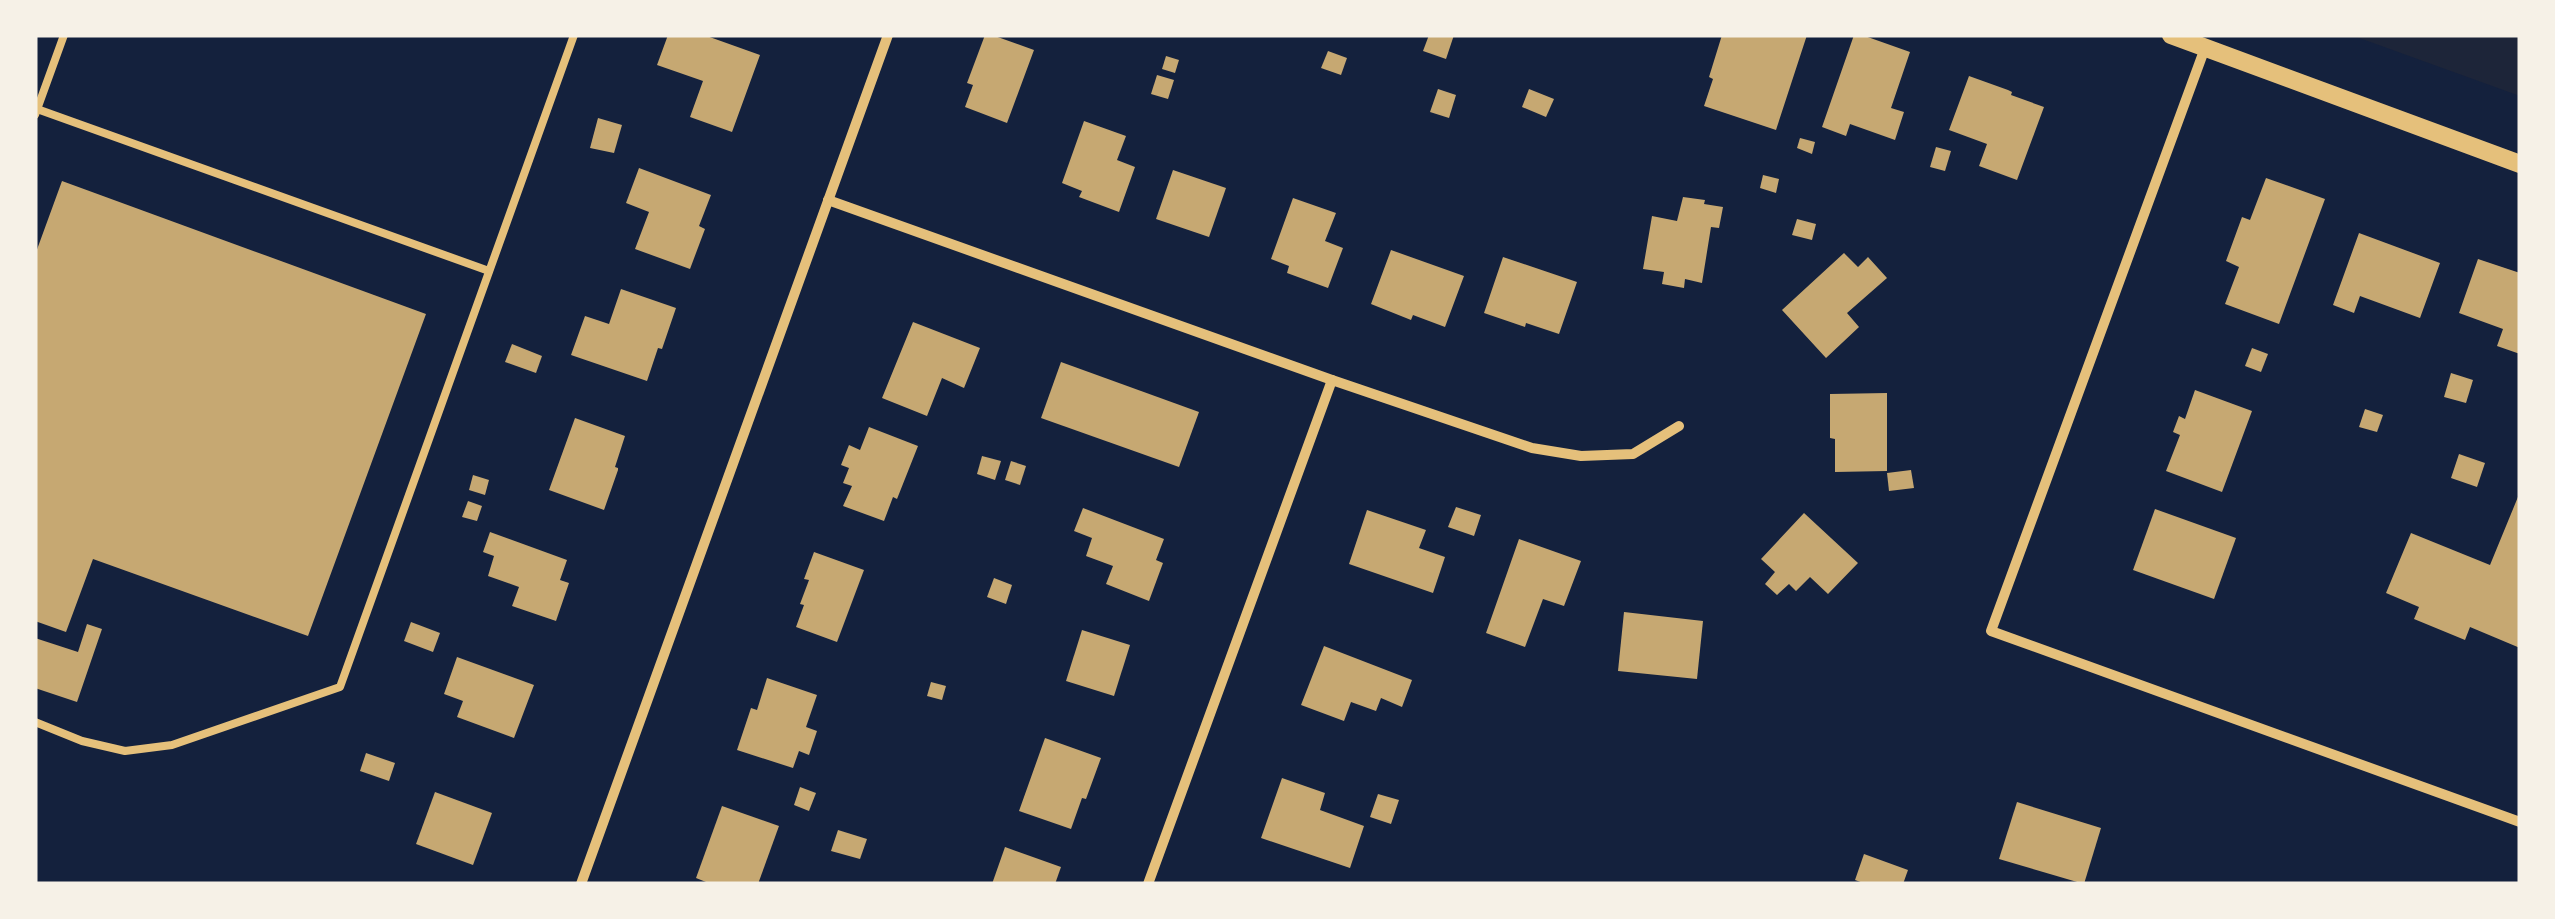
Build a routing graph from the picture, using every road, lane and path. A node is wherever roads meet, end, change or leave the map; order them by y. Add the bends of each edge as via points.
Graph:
1 (64, 35) edge
2 (574, 35) edge
3 (888, 35) edge
4 (2171, 35) edge
5 (2205, 48) junction
6 (36, 112) edge
7 (2520, 164) edge
8 (828, 200) junction
9 (489, 271) junction
10 (1332, 380) junction
11 (1680, 426) dead end
12 (35, 722) edge
13 (2520, 822) edge
14 (581, 884) edge
15 (1148, 884) edge

1 - 6 lane
2 - 9 lane
3 - 8 street
4 - 5 street
5 - 7 street
5 - 13 street via 1991,631
6 - 9 lane
8 - 10 street
8 - 14 street
9 - 12 lane via 340,687 172,746 125,751
10 - 11 street via 1532,448 1580,456 1634,454
10 - 15 street

